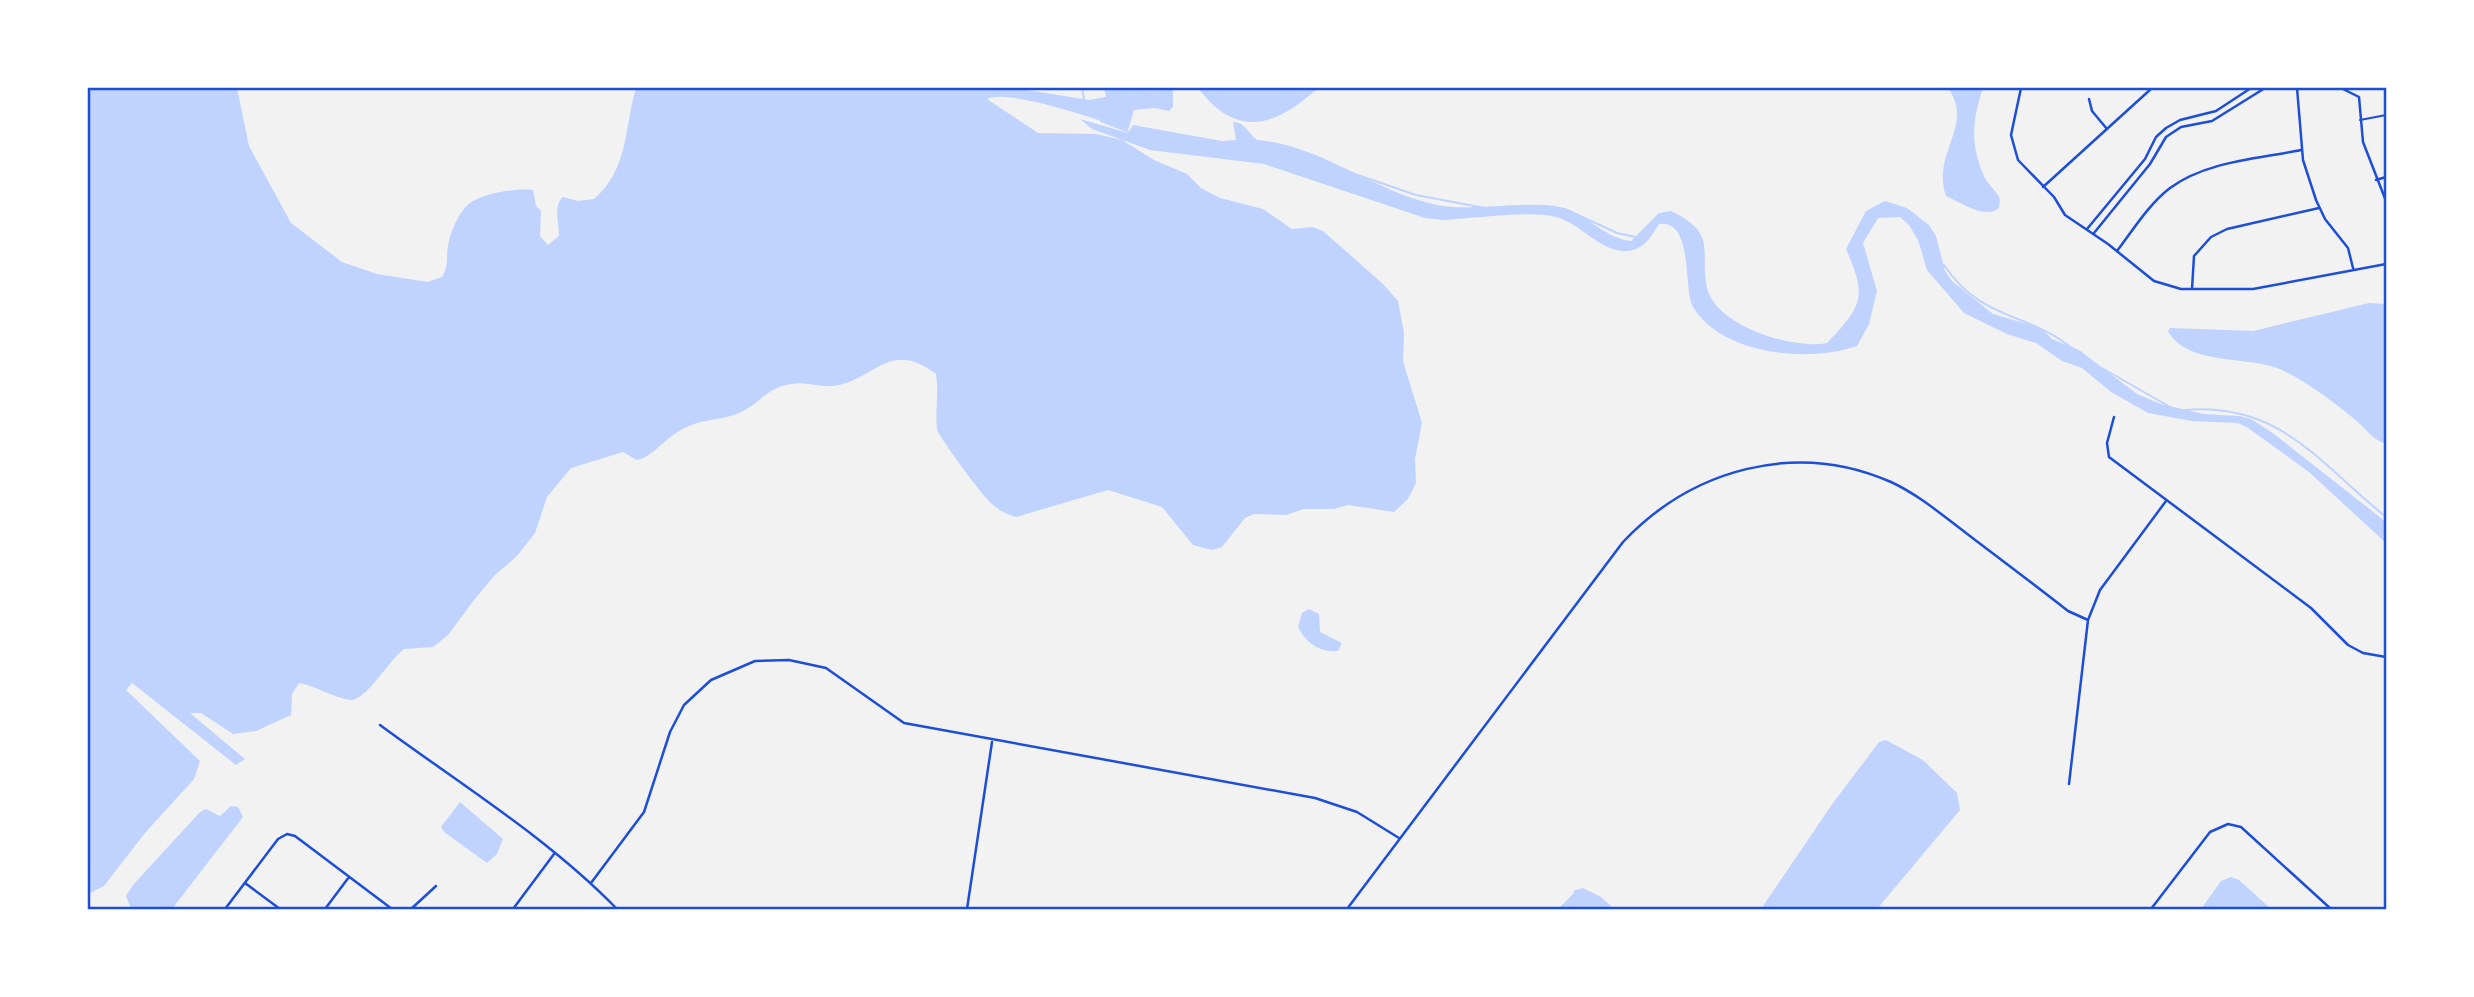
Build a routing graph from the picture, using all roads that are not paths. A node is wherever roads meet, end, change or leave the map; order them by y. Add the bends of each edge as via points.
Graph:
1 (2021, 88) edge
2 (2152, 88) edge
3 (2251, 88) edge
4 (2265, 88) edge
5 (2297, 88) edge
6 (2341, 88) edge
7 (2089, 99) dead end
8 (2386, 115) edge
9 (2360, 120) junction
10 (2108, 129) junction
11 (2301, 150) junction
12 (2386, 177) edge
13 (2375, 180) junction
14 (2043, 187) junction
15 (2386, 201) edge
16 (2320, 208) junction
17 (2087, 229) junction
18 (2094, 233) junction
19 (2117, 251) junction
20 (2386, 264) edge
21 (2353, 268) junction
22 (2192, 289) junction
23 (2114, 417) dead end
24 (2166, 501) junction
25 (2088, 620) junction
26 (2386, 657) edge
27 (380, 725) dead end
28 (992, 741) junction
29 (2069, 784) dead end
30 (1399, 838) junction
31 (554, 854) junction
32 (349, 877) junction
33 (245, 883) junction
34 (591, 883) junction
35 (436, 886) dead end
36 (225, 909) edge
37 (280, 909) edge
38 (325, 909) edge
39 (392, 909) edge
40 (411, 909) edge
41 (513, 909) edge
42 (617, 909) edge
43 (967, 909) edge
44 (1347, 909) edge
45 (2151, 909) edge
46 (2330, 909) edge

1 - 14 street via 2011,130 2012,147
2 - 10 street
3 - 17 street via 2216,111 2166,128
4 - 18 street via 2212,121 2181,127 2166,137
5 - 11 street
6 - 9 street via 2359,97
7 - 10 street via 2092,111
8 - 9 lane
9 - 13 street
10 - 14 street
11 - 16 street
11 - 19 street via 2217,166 2184,179 2157,201
12 - 13 street
13 - 15 street
14 - 17 street via 2065,215
16 - 21 street via 2348,248
16 - 22 street via 2220,231 2194,256
17 - 18 street
18 - 19 street
19 - 22 street via 2154,281
20 - 21 street
21 - 22 street via 2253,289
23 - 24 street via 2107,443 2109,457
24 - 25 street via 2100,590
24 - 26 street via 2311,608 2348,645
25 - 29 street
25 - 30 street via 2068,611 1922,500 1892,483 1858,470 1815,463 1769,464 1723,474 1659,508 1623,542
27 - 31 street
28 - 30 street via 1315,798 1357,812
28 - 34 street via 904,723 826,668 789,660 755,661 729,670 684,705 670,732 644,812
28 - 43 street
30 - 44 street
31 - 34 street
31 - 41 street
32 - 33 street via 287,834 278,839
32 - 38 street
32 - 39 street
33 - 36 street
33 - 37 street
34 - 42 street
35 - 40 street
45 - 46 street via 2210,832 2228,824 2244,830

